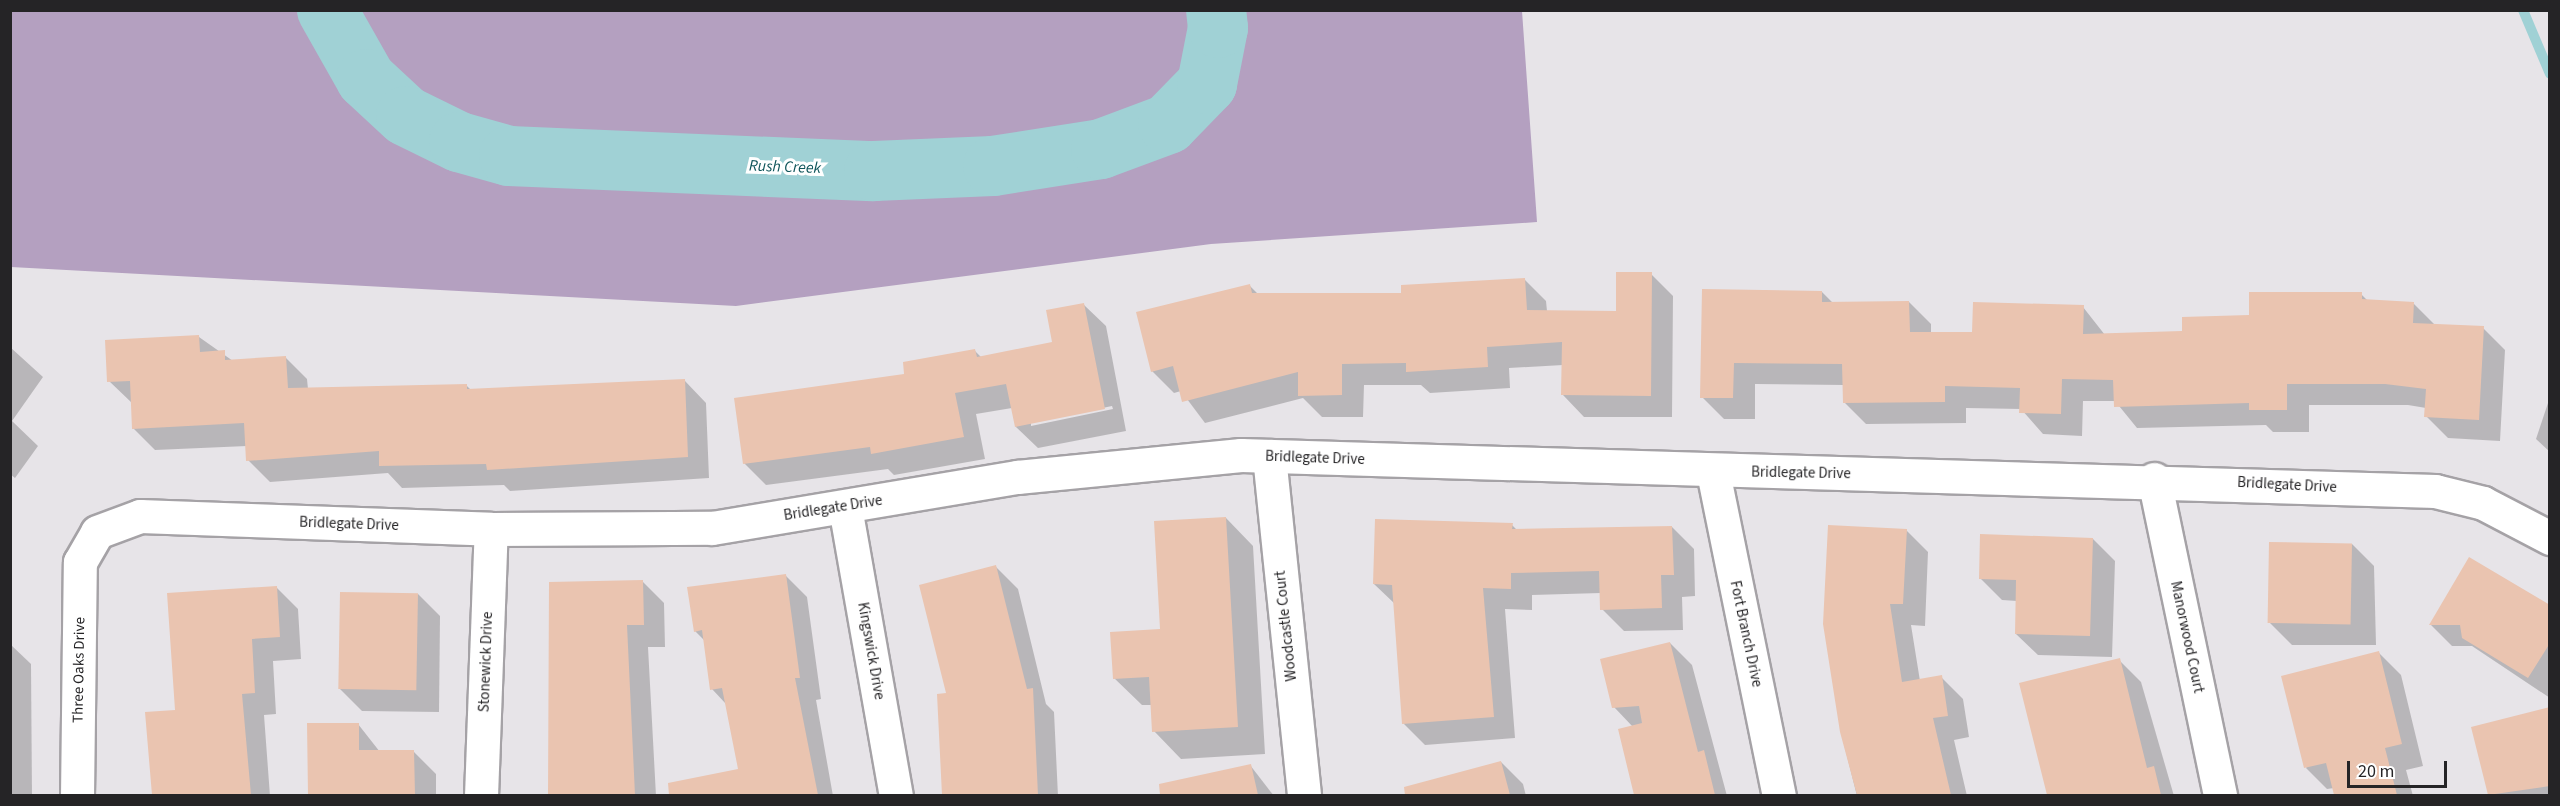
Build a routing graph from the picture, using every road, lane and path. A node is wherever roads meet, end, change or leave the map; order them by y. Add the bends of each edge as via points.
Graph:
1 (1269, 456) junction
2 (1713, 472) junction
3 (2154, 479) junction
4 (845, 507) junction
5 (491, 529) junction
6 (2550, 538) edge
7 (86, 546) joint
8 (77, 795) edge
9 (481, 795) edge
10 (896, 795) edge
11 (1304, 795) edge
12 (1779, 795) edge
13 (2220, 795) edge

1 - 2 street, Bridlegate Drive
1 - 4 street, Bridlegate Drive via 1017,477
1 - 11 street, Woodcastle Court
2 - 3 street, Bridlegate Drive
2 - 12 street, Fort Branch Drive
3 - 6 street, Bridlegate Drive via 2435,491 2483,503
3 - 13 street, Manorwood Court
4 - 5 street, Bridlegate Drive via 711,528
4 - 10 street, Kingswick Drive
5 - 7 street, Bridlegate Drive via 140,516 97,532
5 - 9 street, Stonewick Drive
7 - 8 street, Three Oaks Drive via 80,562

